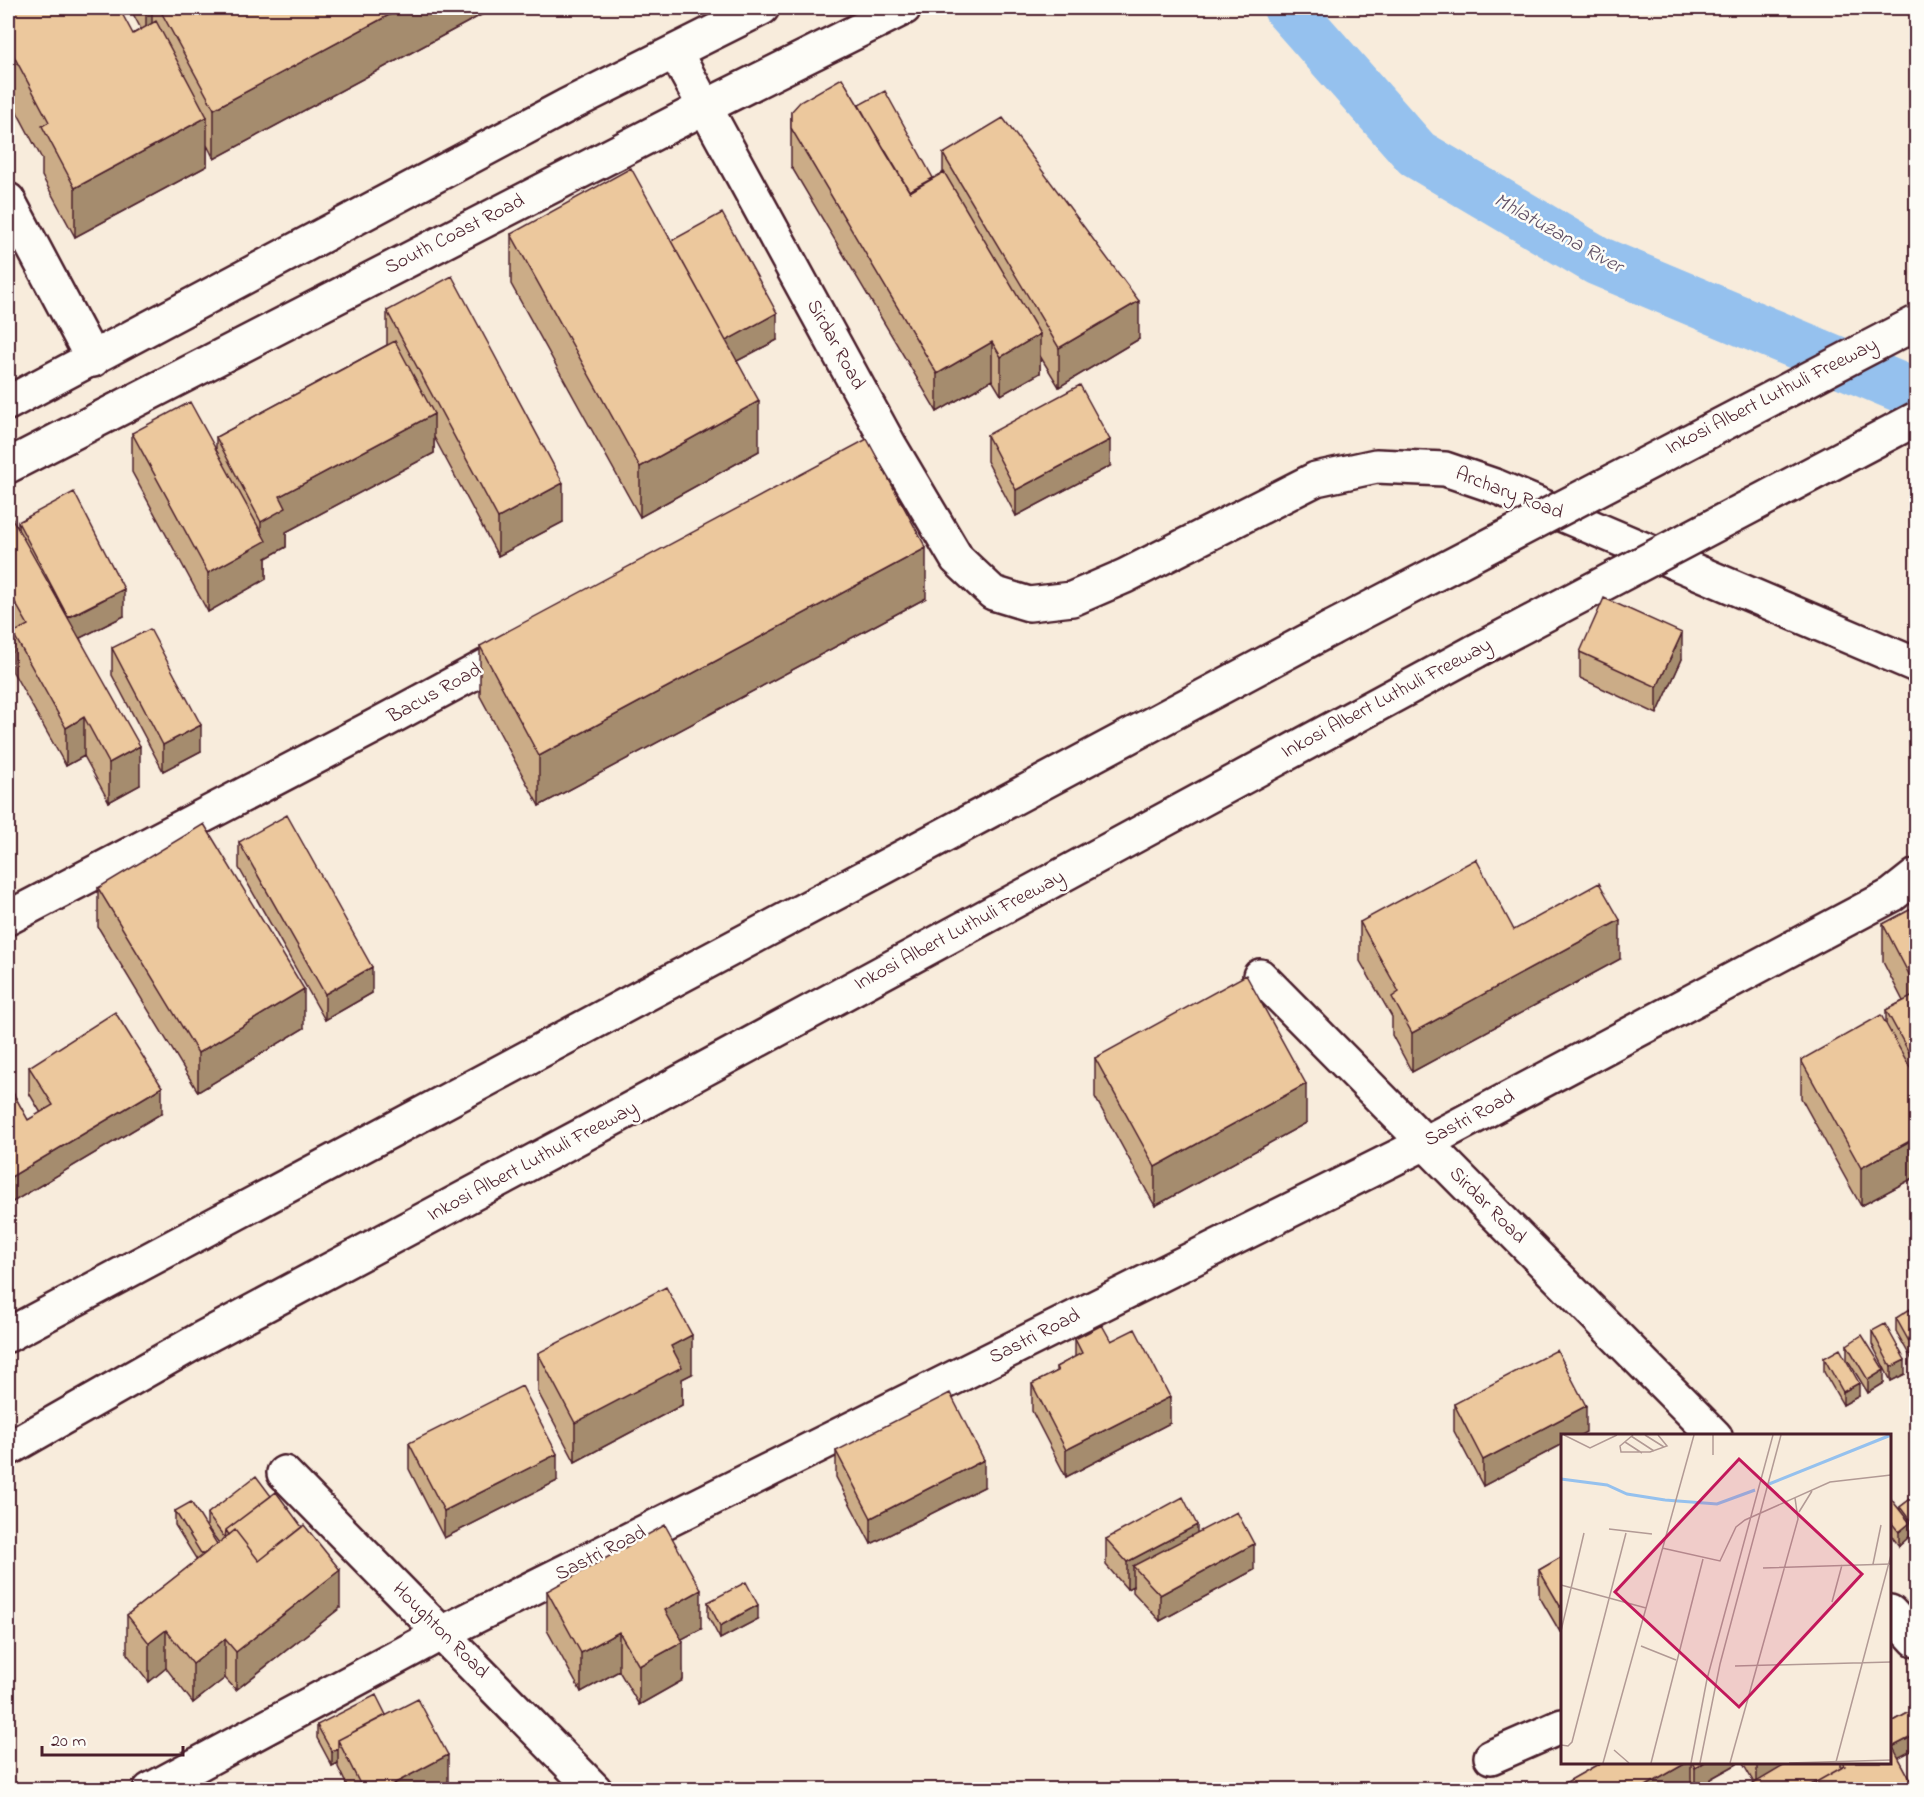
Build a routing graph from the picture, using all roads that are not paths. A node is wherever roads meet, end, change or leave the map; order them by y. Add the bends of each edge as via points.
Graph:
1 (762, 8) edge
2 (904, 8) edge
3 (675, 52) junction
4 (705, 107) junction
5 (8, 200) edge
6 (1917, 323) edge
7 (93, 360) junction
8 (8, 403) edge
9 (1917, 419) edge
10 (890, 446) junction
11 (859, 464) edge
12 (8, 466) edge
13 (1029, 604) joint
14 (544, 635) edge
15 (1917, 665) edge
16 (1917, 876) edge
17 (8, 918) edge
18 (1260, 976) dead end
19 (1425, 1143) junction
20 (8, 1335) edge
21 (1713, 1434) edge
22 (8, 1449) edge
23 (284, 1473) dead end
24 (1891, 1613) edge
25 (442, 1633) junction
26 (1917, 1640) edge
27 (1561, 1727) edge
28 (1491, 1757) dead end
29 (150, 1790) edge
30 (596, 1790) edge

1 - 3 main road
2 - 4 main road, South Coast Road
3 - 4 main road, Sirdar Road
3 - 7 main road via 566,106
4 - 10 main road, Sirdar Road
4 - 12 main road, South Coast Road
5 - 7 main road
6 - 20 main road, Inkosi Albert Luthuli Freeway, bridge via 1330,629
7 - 8 main road
9 - 22 main road, Inkosi Albert Luthuli Freeway, bridge via 1476,651 200,1340
10 - 11 main road
10 - 13 main road, Sirdar Road via 957,559 993,593
13 - 15 main road, Archary Road via 1072,599 1125,576 1316,479 1376,466 1445,470 1495,486
14 - 17 main road, Bacus Road
16 - 19 main road, Sastri Road via 1892,895
18 - 19 main road, Sirdar Road
19 - 21 main road, Sirdar Road
19 - 25 main road, Sastri Road
23 - 25 main road, Houghton Road
24 - 26 main road
25 - 29 main road, Sastri Road
25 - 30 main road, Houghton Road
27 - 28 main road

